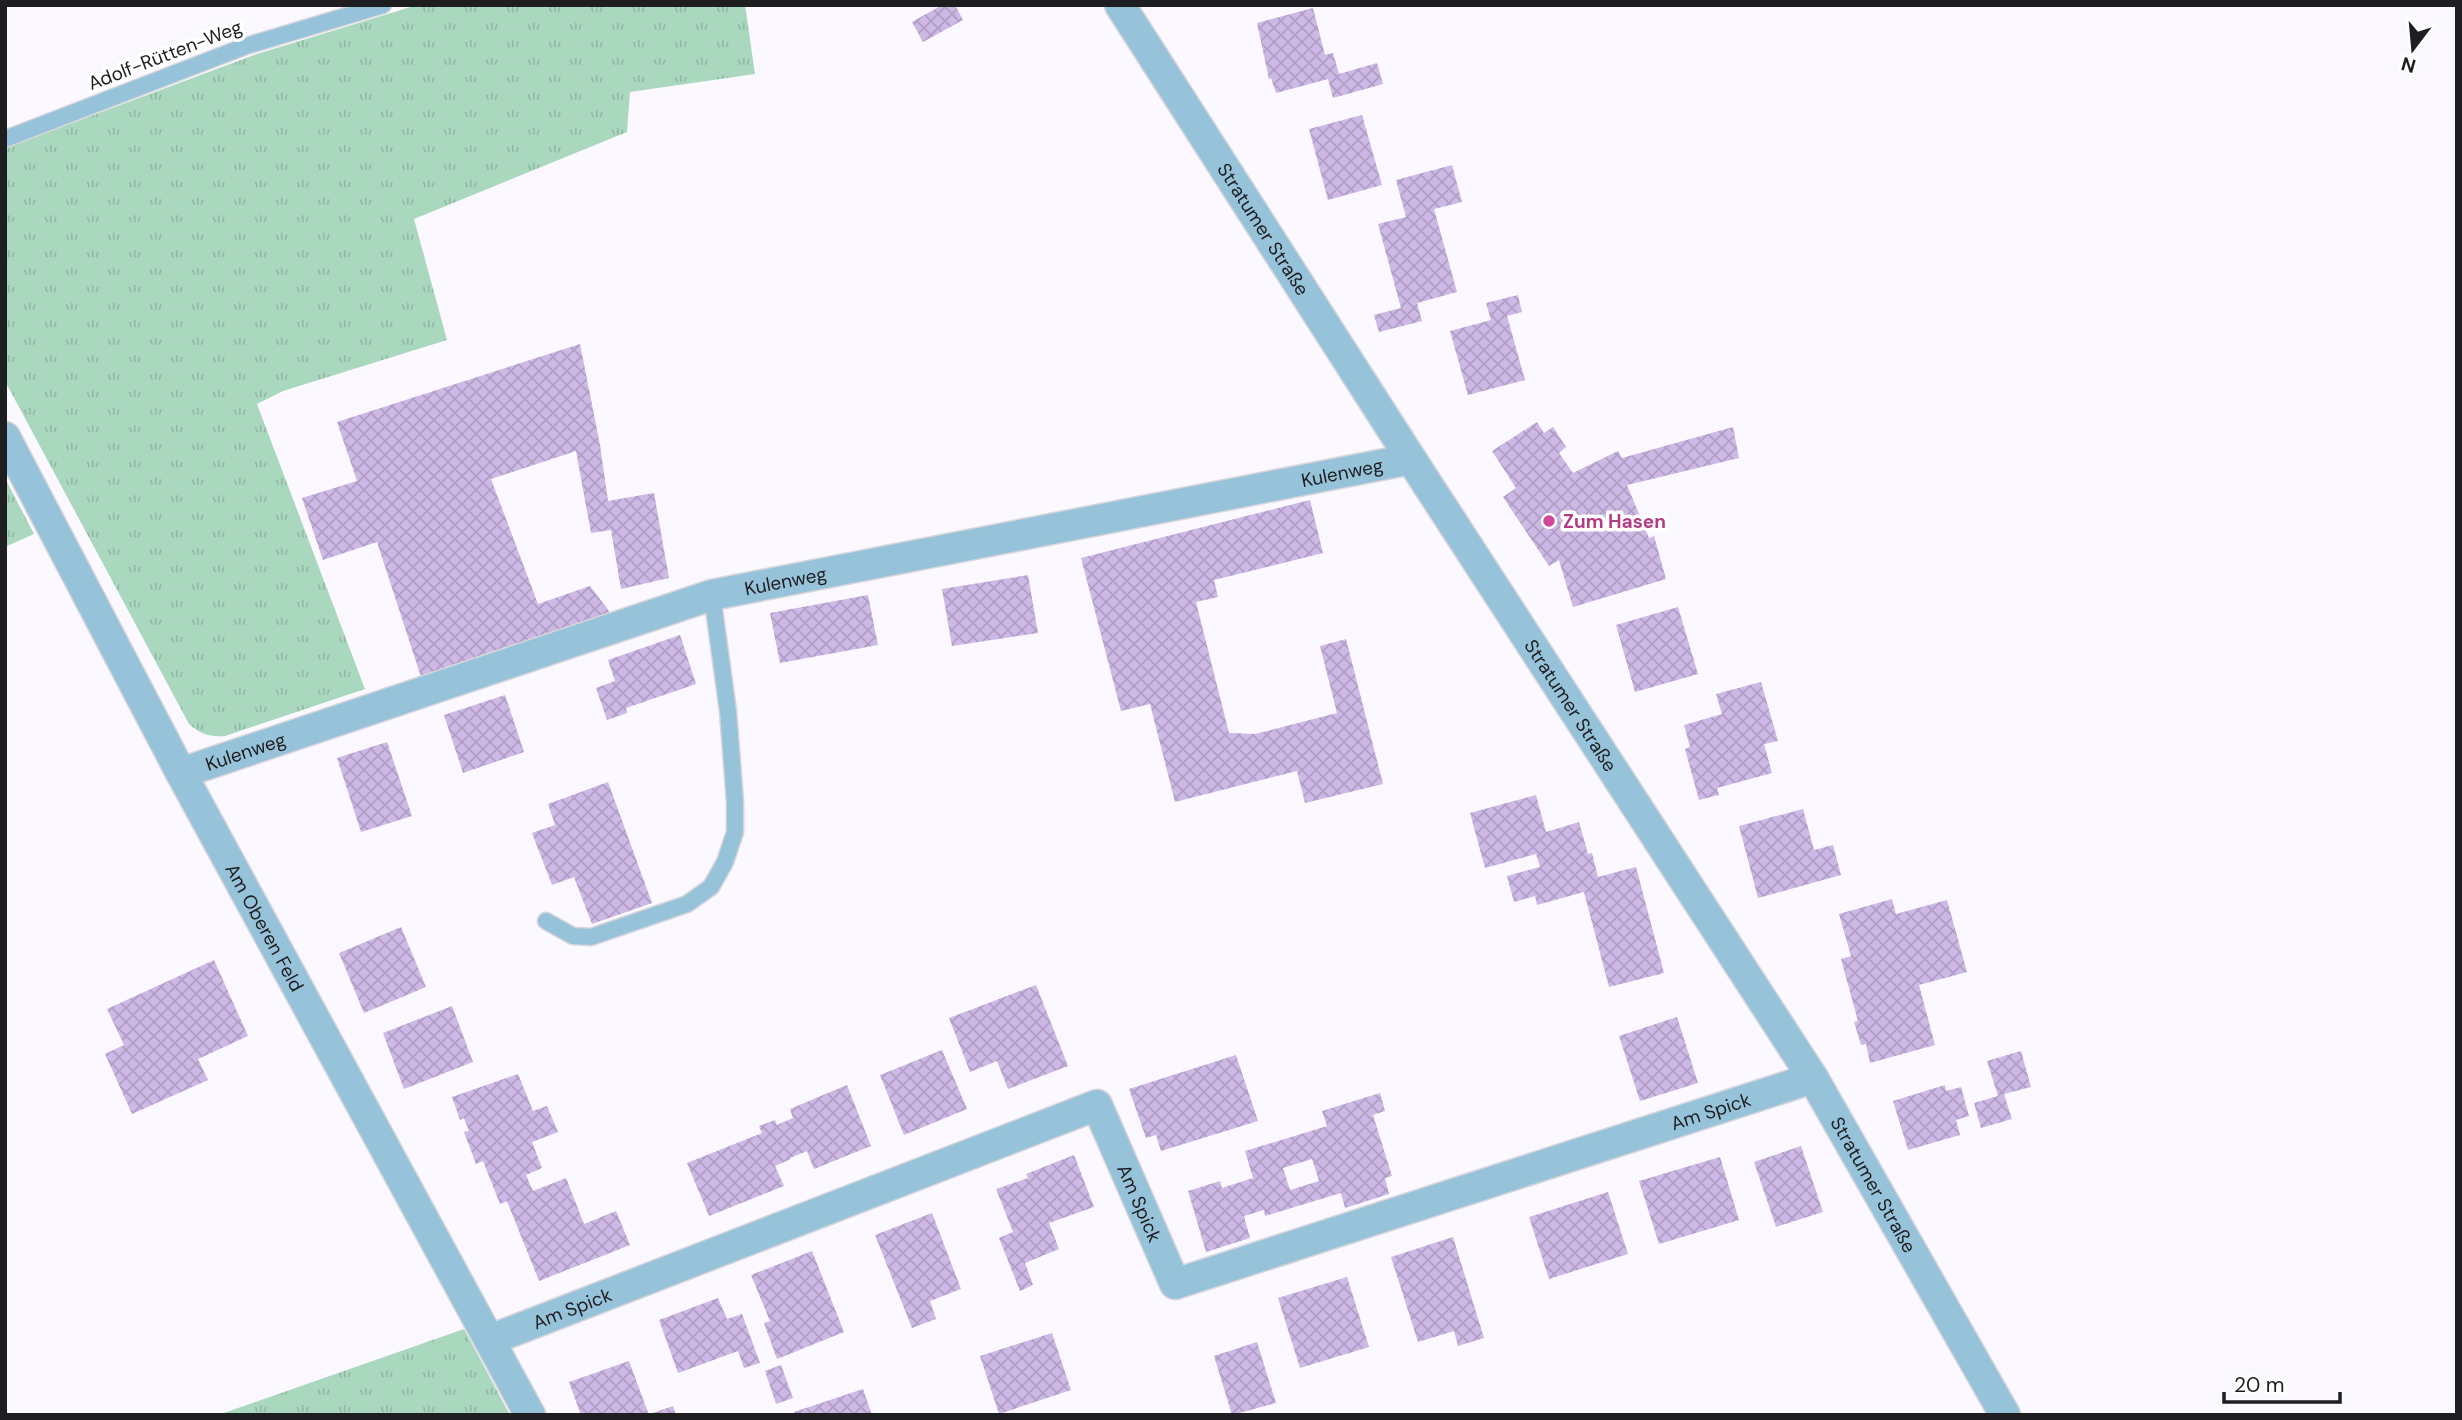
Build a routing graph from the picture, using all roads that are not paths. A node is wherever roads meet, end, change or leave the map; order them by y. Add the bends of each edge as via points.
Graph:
1 (383, 5) edge
2 (1120, 5) edge
3 (5, 139) edge
4 (5, 437) edge
5 (1411, 459) junction
6 (712, 595) junction
7 (181, 773) junction
8 (546, 920) dead end
9 (1813, 1078) junction
10 (490, 1340) junction
11 (530, 1415) edge
12 (2005, 1415) edge

1 - 3 lane, Adolf-Rütten-Weg via 246,46
2 - 5 street, Stratumer Straße
4 - 7 street, Am Oberen Feld
5 - 6 street, Kulenweg
5 - 9 street, Stratumer Straße
6 - 7 street, Kulenweg
6 - 8 lane via 735,802 734,832 725,862 711,887 687,904 591,937 573,936
7 - 10 street, Am Oberen Feld
9 - 10 street, Am Spick via 1175,1284 1097,1105
9 - 12 street, Stratumer Straße
10 - 11 street, Am Oberen Feld

